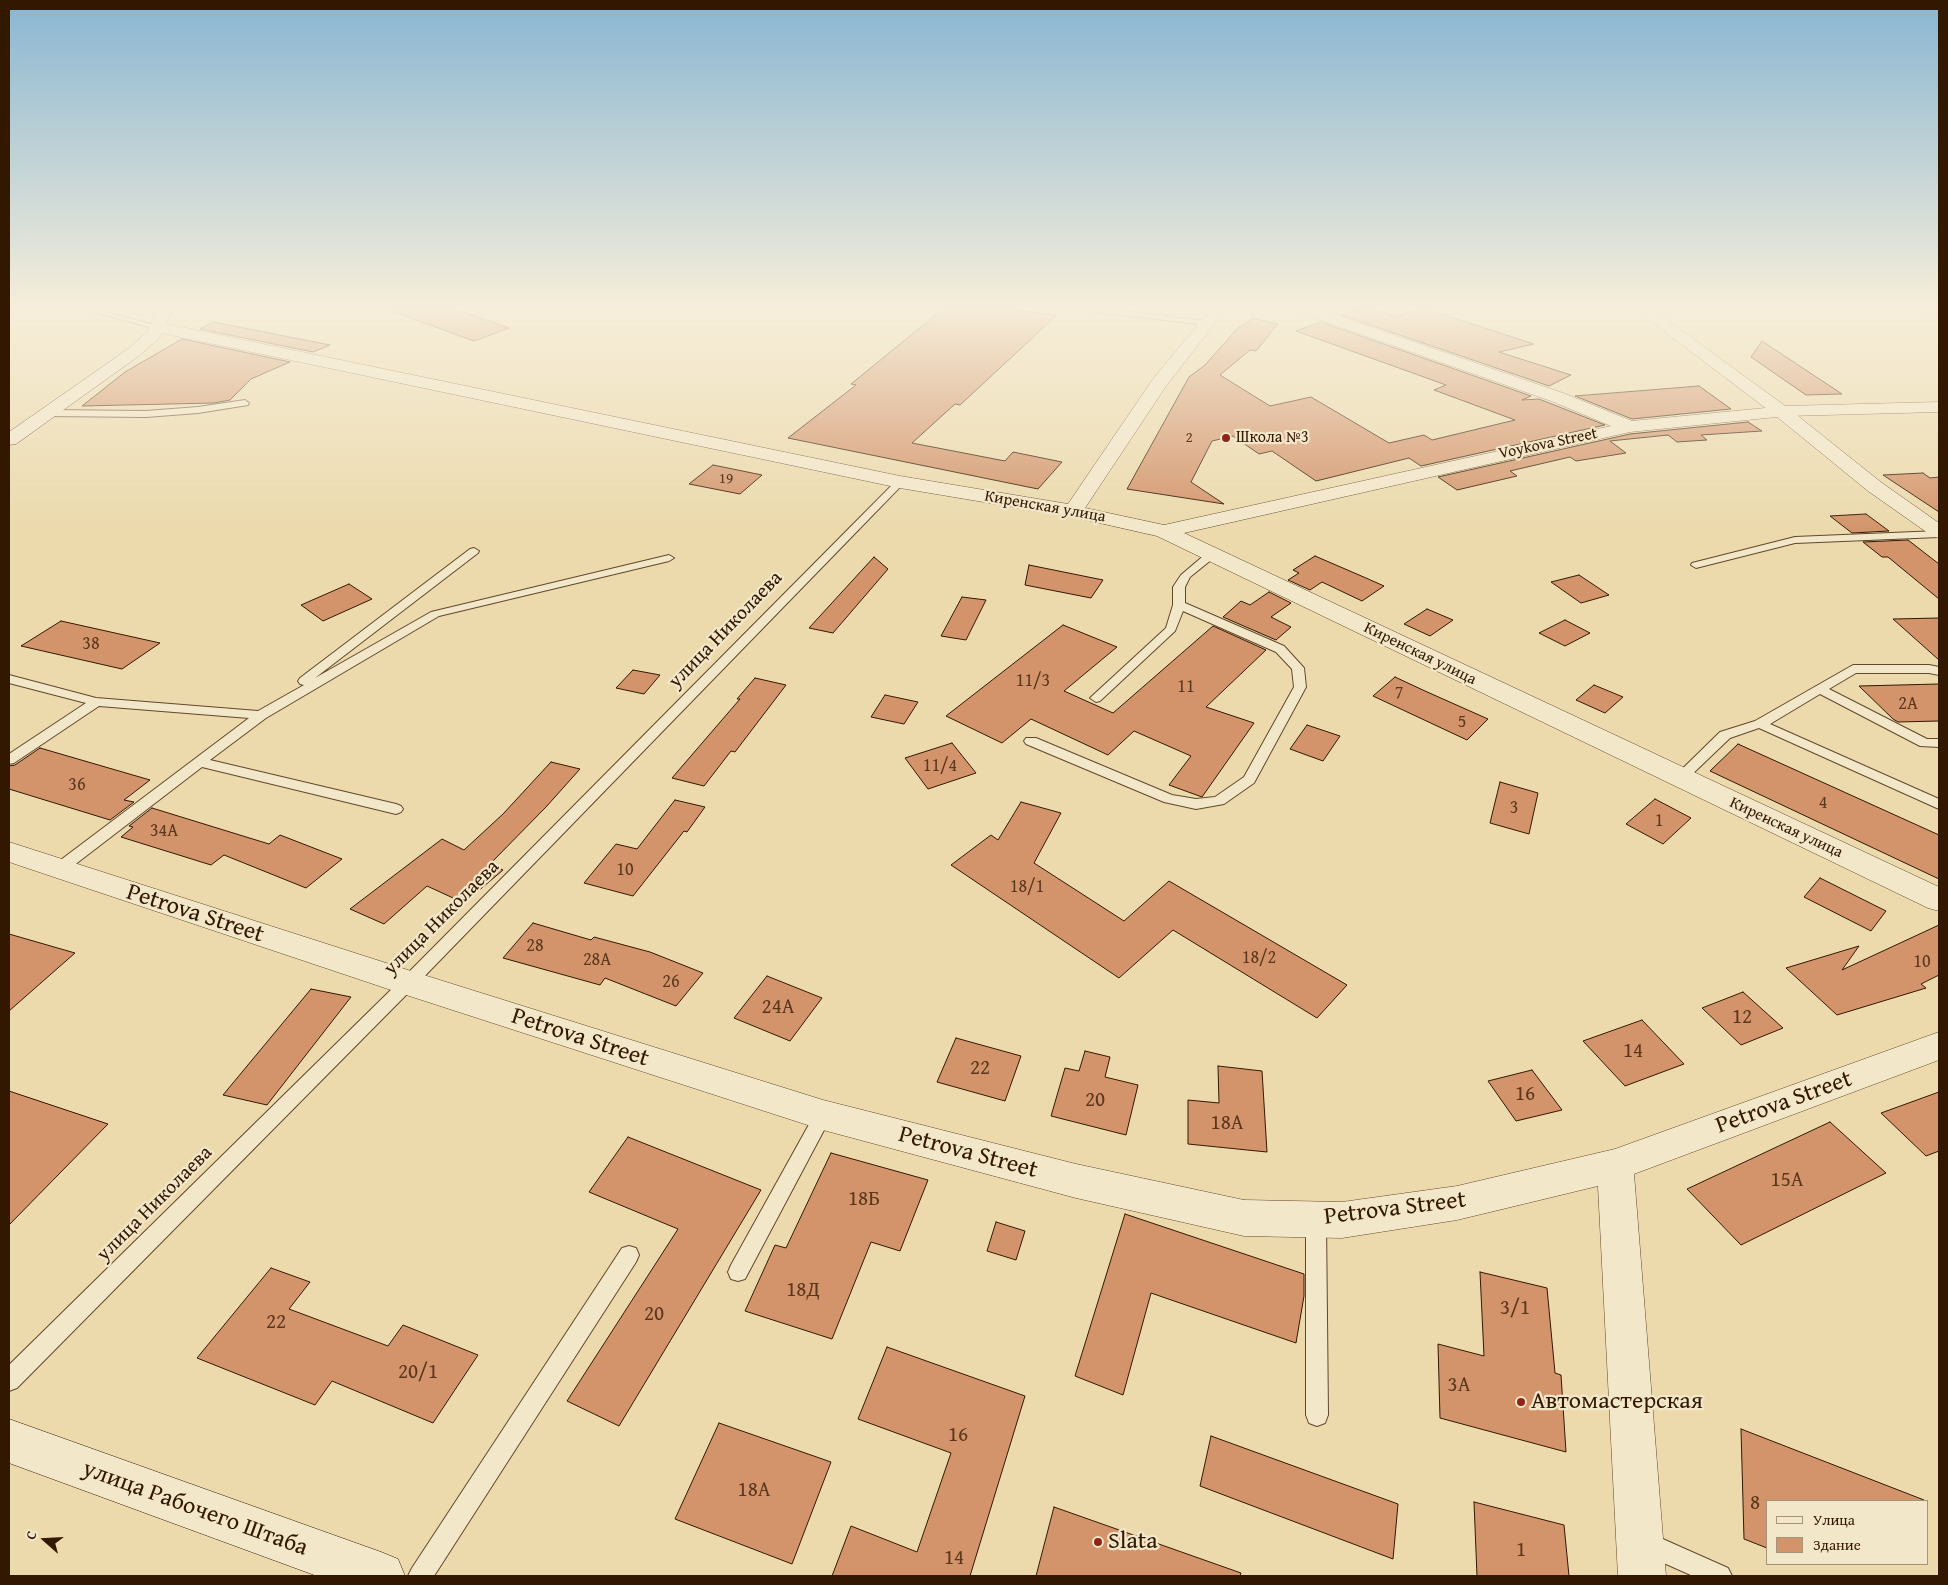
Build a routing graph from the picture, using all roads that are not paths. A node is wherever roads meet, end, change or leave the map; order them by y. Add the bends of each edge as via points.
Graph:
1 (89, 383) edge
2 (454, 383) edge
3 (1159, 383) edge
4 (1516, 383) edge
5 (1743, 383) edge
6 (245, 403) dead end
7 (1939, 407) edge
8 (1782, 412) junction
9 (46, 413) junction
10 (1630, 427) junction
11 (9, 440) edge
12 (900, 482) junction
13 (1073, 511) junction
14 (1164, 531) junction
15 (1939, 533) edge
16 (474, 551) dead end
17 (1212, 554) junction
18 (669, 558) dead end
19 (1696, 565) dead end
20 (1179, 606) junction
21 (1939, 671) edge
22 (9, 679) edge
23 (1820, 689) junction
24 (1096, 698) dead end
25 (96, 702) junction
26 (260, 715) junction
27 (1760, 724) junction
28 (1031, 741) dead end
29 (1939, 743) edge
30 (9, 760) edge
31 (199, 762) junction
32 (1680, 778) junction
33 (1939, 804) edge
34 (396, 809) dead end
35 (9, 852) edge
36 (59, 869) junction
37 (1939, 900) edge
38 (408, 983) junction
39 (1939, 1046) edge
40 (823, 1115) junction
41 (1615, 1166) junction
42 (1316, 1220) junction
43 (629, 1255) dead end
44 (738, 1272) dead end
45 (9, 1380) edge
46 (1318, 1415) dead end
47 (9, 1441) edge
48 (1641, 1559) edge
49 (330, 1568) edge
50 (381, 1576) edge
51 (420, 1576) edge
52 (1720, 1576) edge

1 - 9 street
2 - 12 street, Киренская улица
3 - 13 street
4 - 10 street
5 - 8 street
6 - 9 lane via 146,414
7 - 8 street, Voykova Street
8 - 10 street, Voykova Street
8 - 15 street via 1875,487
9 - 11 street
10 - 14 street, Voykova Street
12 - 13 street, Киренская улица
12 - 38 lane, улица Николаева
13 - 14 street, Киренская улица
14 - 17 street, Киренская улица
15 - 19 lane via 1795,540
16 - 26 lane
17 - 20 lane via 1186,575 1179,586
17 - 32 street, Киренская улица
18 - 26 lane via 436,614
20 - 24 lane via 1171,629
20 - 28 lane via 1280,649 1298,668 1300,687 1249,780 1220,801 1196,804 1170,799
21 - 23 lane via 1929,668 1853,669
22 - 25 lane
23 - 27 lane
23 - 29 lane via 1924,743
25 - 26 lane
25 - 30 lane
26 - 31 lane
27 - 32 lane via 1725,736
27 - 33 lane
31 - 34 lane
31 - 36 lane
32 - 37 street, Киренская улица
35 - 36 street, Petrova Street
36 - 38 street, Petrova Street
38 - 40 street, Petrova Street
38 - 45 lane, улица Николаева
39 - 41 street, Petrova Street
40 - 42 street, Petrova Street via 1076,1182 1244,1218
40 - 44 lane
41 - 42 street, Petrova Street via 1457,1203 1342,1220
41 - 48 street
42 - 46 lane
43 - 51 lane
47 - 49 street, улица Рабочего Штаба
48 - 52 lane
49 - 50 street, улица Рабочего Штаба

